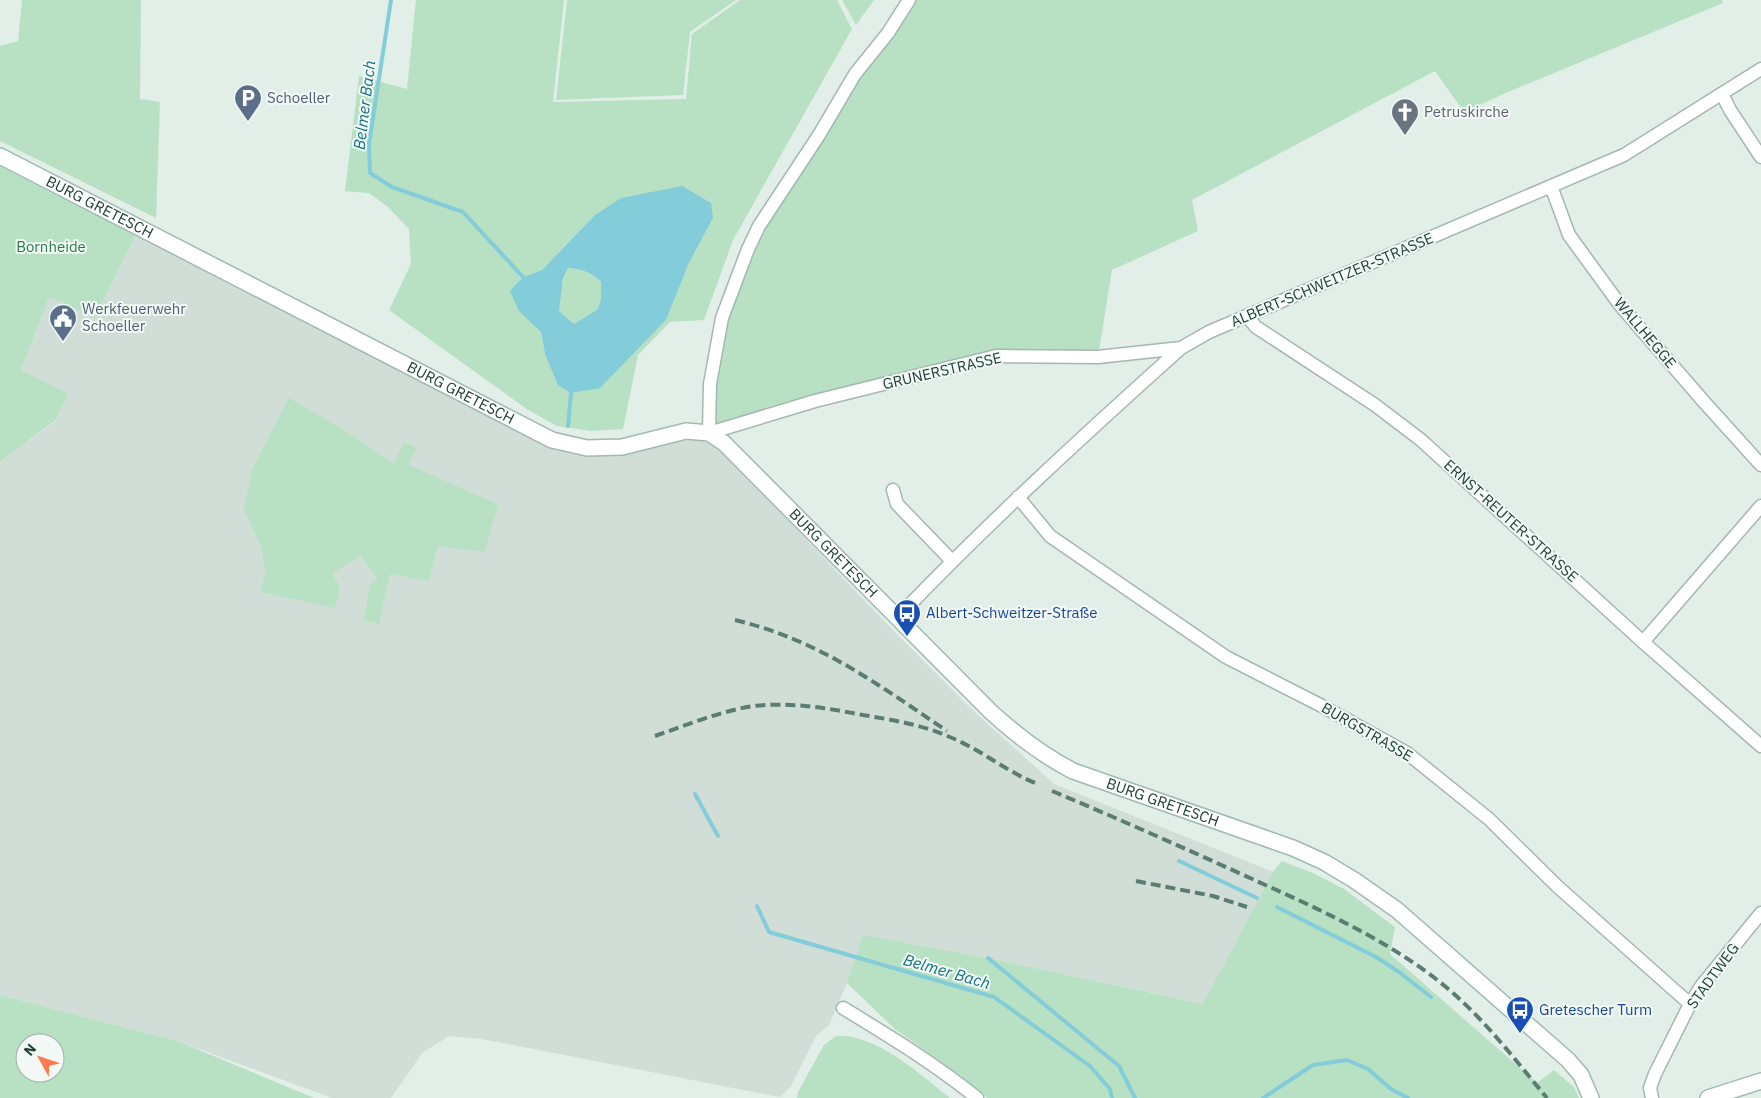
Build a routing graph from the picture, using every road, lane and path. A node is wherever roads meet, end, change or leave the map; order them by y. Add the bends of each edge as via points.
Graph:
1 (909, 0) edge
2 (1761, 69) edge
3 (1722, 94) junction
4 (0, 156) edge
5 (1761, 157) edge
6 (1551, 186) junction
7 (1247, 316) junction
8 (1181, 348) junction
9 (708, 434) junction
10 (1761, 465) edge
11 (893, 490) dead end
12 (1018, 497) junction
13 (1761, 506) edge
14 (952, 561) junction
15 (897, 618) junction
16 (1643, 642) junction
17 (1761, 746) edge
18 (1761, 913) edge
19 (1690, 1004) junction
20 (843, 1008) dead end
21 (1761, 1081) edge
22 (977, 1098) edge
23 (1591, 1098) edge
24 (1652, 1098) edge
25 (1708, 1098) edge

1 - 9 street via 856,74 759,226 722,318 710,384
2 - 3 street, ALBERT-SCHWEITZER-STRASSE
3 - 5 street
3 - 6 street, ALBERT-SCHWEITZER-STRASSE via 1624,155
4 - 9 street, BURG GRETESCH via 552,440 587,448 622,447 686,431
6 - 7 street, ALBERT-SCHWEITZER-STRASSE
6 - 10 street, WALLHEGGE via 1569,235 1620,305
7 - 8 street, ALBERT-SCHWEITZER-STRASSE
7 - 16 street, ERNST-REUTER-STRASSE via 1256,327 1375,404 1421,440
8 - 9 street, GRUNERSTRASSE via 1098,357 996,356 815,401
8 - 12 street, ALBERT-SCHWEITZER-STRASSE
9 - 15 street, BURG GRETESCH via 724,443
11 - 14 street via 897,504
12 - 14 street, ALBERT-SCHWEITZER-STRASSE
12 - 19 street, BURGSTRASSE via 1050,536 1226,657 1407,753 1489,819 1558,887
13 - 16 street
14 - 15 street, ALBERT-SCHWEITZER-STRASSE
15 - 23 street, BURG GRETESCH via 1015,734 1058,763 1293,848 1354,880 1397,910 1568,1060 1581,1075
16 - 17 street, ERNST-REUTER-STRASSE
18 - 19 street, STADTWEG via 1702,984
19 - 24 street, STADTWEG via 1655,1074 1650,1088
20 - 22 street via 950,1076
21 - 25 street

